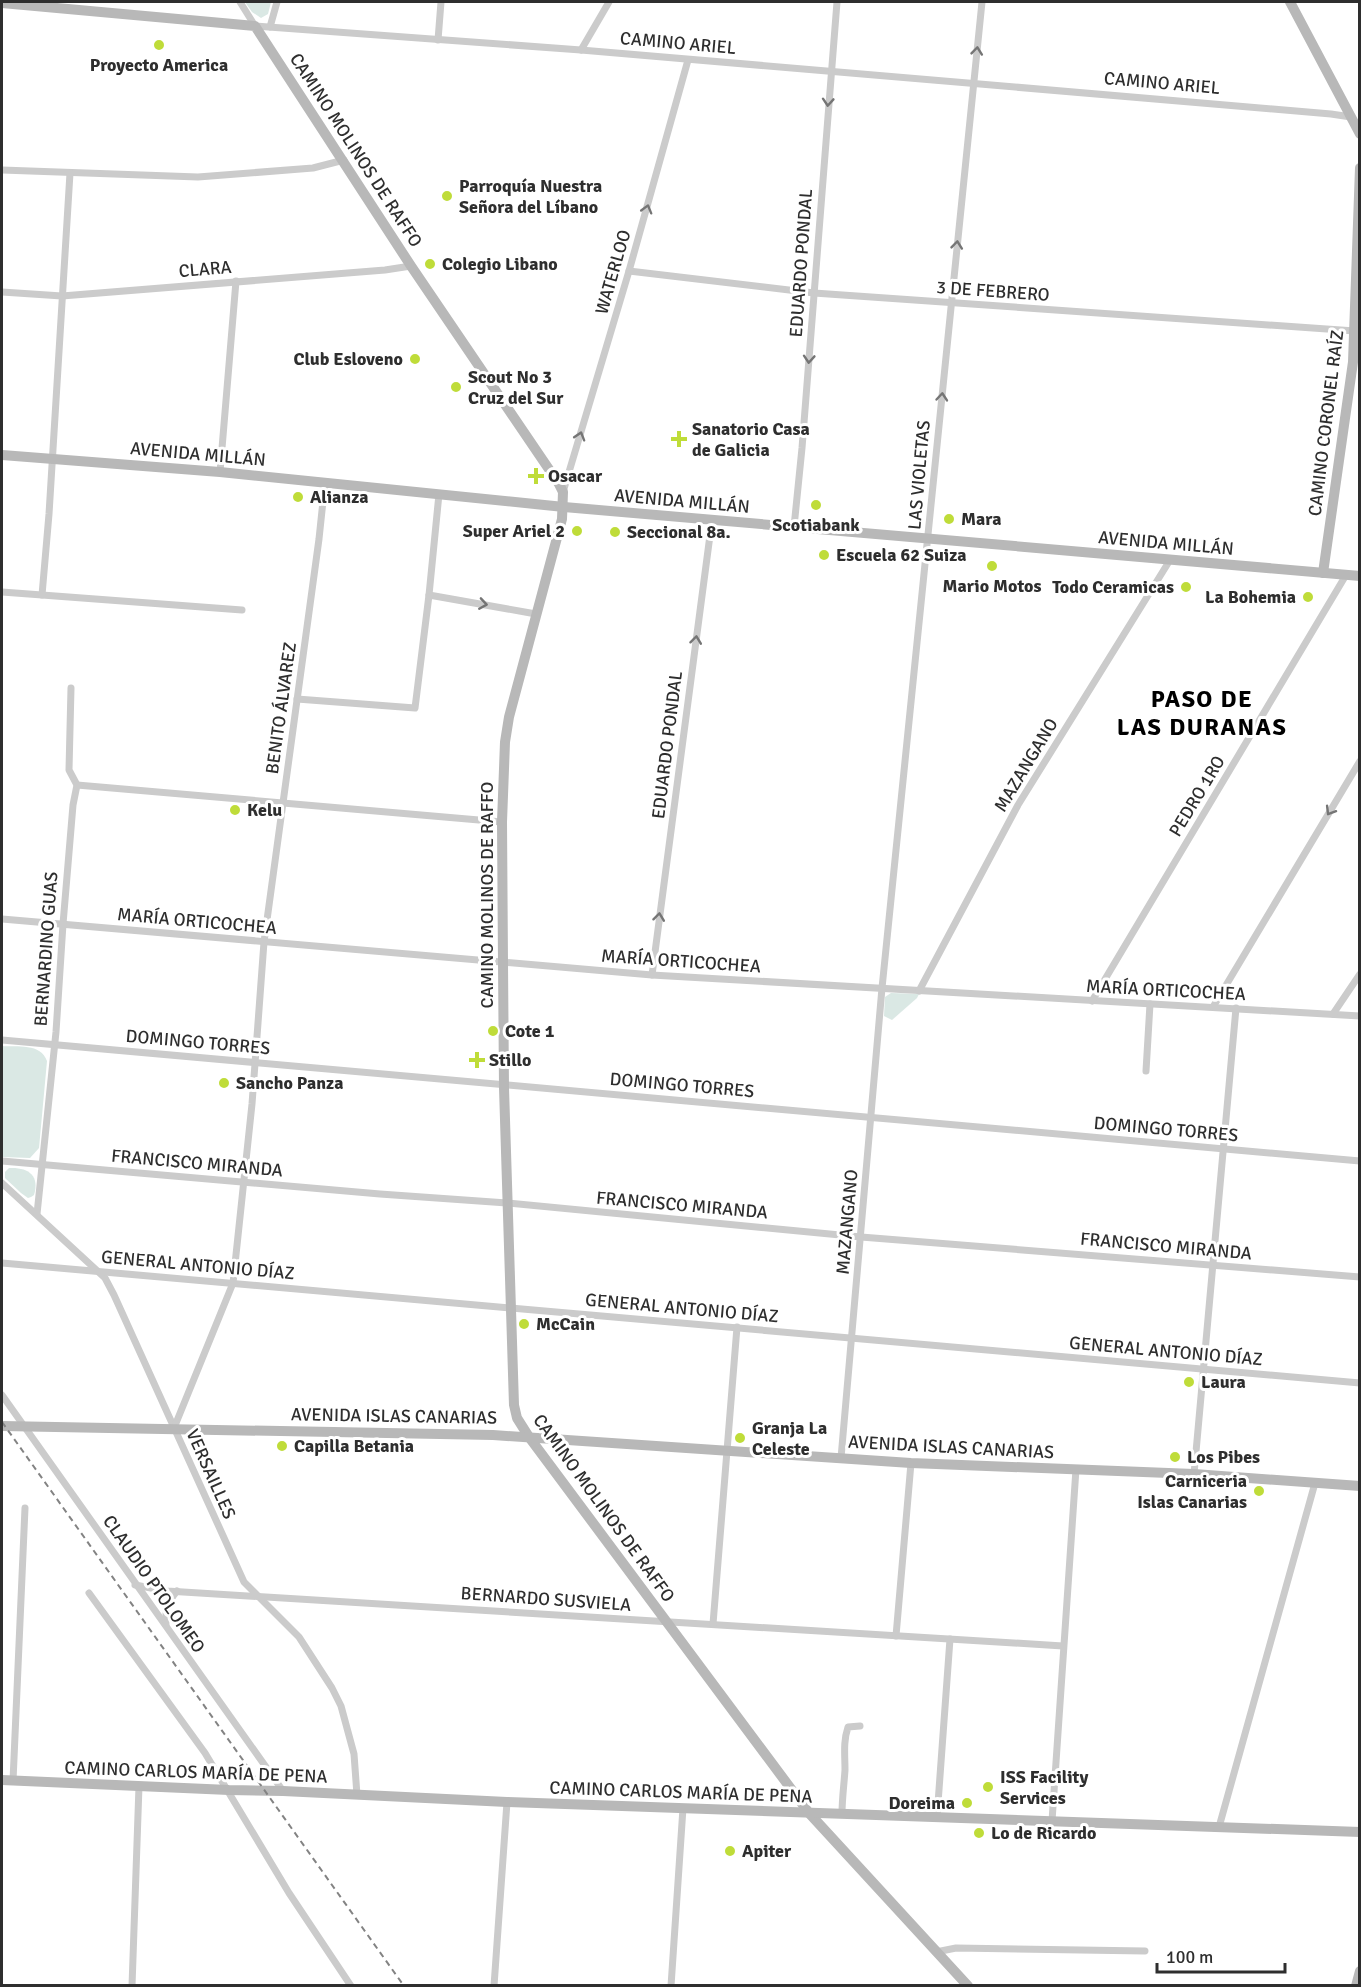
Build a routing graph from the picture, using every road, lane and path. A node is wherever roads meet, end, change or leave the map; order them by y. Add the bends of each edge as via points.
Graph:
1 (240, 2) edge
2 (277, 2) edge
3 (441, 2) edge
4 (609, 2) edge
5 (837, 2) edge
6 (982, 2) edge
7 (1290, 2) edge
8 (2, 3) edge
9 (255, 26) junction
10 (270, 27) junction
11 (438, 40) junction
12 (581, 50) junction
13 (688, 60) junction
14 (831, 72) junction
15 (973, 83) junction
16 (1351, 117) junction
17 (1359, 134) edge
18 (344, 160) junction
19 (1359, 168) edge
20 (2, 170) edge
21 (70, 173) junction
22 (411, 266) junction
23 (629, 271) junction
24 (236, 281) junction
25 (2, 292) edge
26 (814, 293) junction
27 (62, 296) junction
28 (951, 303) junction
29 (1355, 332) junction
30 (2, 455) edge
31 (51, 459) junction
32 (220, 472) junction
33 (325, 482) junction
34 (563, 492) junction
35 (439, 494) junction
36 (564, 507) junction
37 (711, 520) junction
38 (794, 527) junction
39 (928, 539) junction
40 (1170, 560) junction
41 (1323, 573) junction
42 (1346, 575) junction
43 (1359, 576) edge
44 (2, 592) edge
45 (42, 595) junction
46 (429, 596) junction
47 (242, 610) dead end
48 (536, 614) junction
49 (70, 688) dead end
50 (297, 699) junction
51 (1359, 761) edge
52 (76, 785) junction
53 (284, 803) junction
54 (502, 822) junction
55 (2, 919) edge
56 (63, 924) junction
57 (264, 942) junction
58 (503, 963) junction
59 (1359, 974) edge
60 (652, 975) junction
61 (882, 988) junction
62 (919, 991) junction
63 (1092, 1001) junction
64 (1150, 1004) junction
65 (1213, 1007) junction
66 (1236, 1008) junction
67 (1333, 1014) junction
68 (1359, 1016) edge
69 (2, 1040) edge
70 (54, 1044) junction
71 (255, 1062) junction
72 (1146, 1071) dead end
73 (504, 1084) junction
74 (871, 1117) junction
75 (1224, 1150) junction
76 (2, 1161) edge
77 (1359, 1161) edge
78 (42, 1165) junction
79 (2, 1183) edge
80 (243, 1183) junction
81 (507, 1203) junction
82 (37, 1214) junction
83 (861, 1237) junction
84 (2, 1263) edge
85 (1213, 1265) junction
86 (97, 1271) junction
87 (1359, 1277) edge
88 (233, 1283) junction
89 (510, 1308) junction
90 (737, 1327) junction
91 (852, 1339) junction
92 (1203, 1370) junction
93 (1359, 1383) edge
94 (2, 1395) edge
95 (2, 1426) edge
96 (24, 1426) junction
97 (174, 1428) junction
98 (530, 1437) junction
99 (727, 1450) junction
100 (841, 1458) junction
101 (911, 1463) junction
102 (1076, 1469) junction
103 (1194, 1474) junction
104 (1315, 1483) junction
105 (1359, 1486) edge
106 (25, 1508) dead end
107 (135, 1585) junction
108 (177, 1591) junction
109 (89, 1593) dead end
110 (258, 1596) junction
111 (666, 1622) junction
112 (713, 1624) junction
113 (166, 1627) junction
114 (896, 1636) junction
115 (950, 1639) junction
116 (1063, 1646) junction
117 (860, 1726) dead end
118 (2, 1780) edge
119 (13, 1781) junction
120 (139, 1786) junction
121 (229, 1790) junction
122 (283, 1791) junction
123 (357, 1795) junction
124 (507, 1802) junction
125 (683, 1808) junction
126 (809, 1813) junction
127 (842, 1814) junction
128 (937, 1817) junction
129 (1052, 1821) junction
130 (1219, 1827) junction
131 (1359, 1832) edge
132 (1145, 1951) dead end
133 (936, 1952) junction
134 (1359, 1972) edge
135 (132, 1986) edge
136 (351, 1986) edge
137 (494, 1986) edge
138 (671, 1986) edge
139 (968, 1986) edge
140 (1356, 1986) edge

1 - 9 street, CAMINO MOLINOS DE RAFFO
2 - 10 street
3 - 11 street
4 - 12 street
5 - 14 street, EDUARDO PONDAL
15 -> 6 street, LAS VIOLETAS
7 - 16 street
8 - 9 street, CAMINO ARIEL
9 - 10 street, CAMINO ARIEL
9 - 18 street, CAMINO MOLINOS DE RAFFO
10 - 11 street, CAMINO ARIEL
11 - 12 street, CAMINO ARIEL
12 - 13 street, CAMINO ARIEL
13 - 14 street, CAMINO ARIEL
23 -> 13 street, WATERLOO
14 - 15 street, CAMINO ARIEL
14 -> 26 street, EDUARDO PONDAL
15 - 16 street, CAMINO ARIEL
28 -> 15 street, LAS VIOLETAS
16 - 17 street
18 - 21 street via 305,169 198,177
18 - 22 street, CAMINO MOLINOS DE RAFFO
19 - 29 street, CAMINO CORONEL RAÍZ
20 - 21 street
21 - 27 street
22 - 24 street, CLARA
22 - 34 street, CAMINO MOLINOS DE RAFFO
23 - 26 street, 3 DE FEBRERO
34 -> 23 street, WATERLOO
24 - 27 street, CLARA
24 - 32 street
25 - 27 street, CLARA
26 - 28 street, 3 DE FEBRERO
26 -> 38 street, EDUARDO PONDAL
27 - 31 street
28 - 29 street, 3 DE FEBRERO
39 -> 28 street, LAS VIOLETAS
29 - 41 street, CAMINO CORONEL RAÍZ
30 - 31 street, AVENIDA MILLÁN
31 - 32 street, AVENIDA MILLÁN
31 - 45 street
32 - 33 street, AVENIDA MILLÁN
33 - 35 street, AVENIDA MILLÁN
33 - 50 street, BENITO ÁLVAREZ
34 - 36 street, CAMINO MOLINOS DE RAFFO
35 - 36 street, AVENIDA MILLÁN
35 - 46 street
36 - 37 street, AVENIDA MILLÁN
36 - 48 street, CAMINO MOLINOS DE RAFFO
37 - 38 street, AVENIDA MILLÁN
60 -> 37 street, EDUARDO PONDAL
38 - 39 street, AVENIDA MILLÁN
39 - 40 street, AVENIDA MILLÁN
39 - 61 street, LAS VIOLETAS
40 - 41 street, AVENIDA MILLÁN
40 - 62 street, MAZANGANO via 1018,806
41 - 42 street, AVENIDA MILLÁN
42 - 43 street, AVENIDA MILLÁN
42 - 63 street, PEDRO 1RO
44 - 45 street
45 - 47 street
46 -> 48 street
46 - 50 street via 415,708
48 - 54 street, CAMINO MOLINOS DE RAFFO via 507,730
49 - 52 street, BERNARDINO GUAS via 69,770
50 - 53 street, BENITO ÁLVAREZ
51 -> 65 street
52 - 53 street
52 - 56 street, BERNARDINO GUAS
53 - 54 street
53 - 57 street, BENITO ÁLVAREZ
54 - 58 street, CAMINO MOLINOS DE RAFFO
55 - 56 street, MARÍA ORTICOCHEA
56 - 57 street, MARÍA ORTICOCHEA
56 - 70 street, BERNARDINO GUAS
57 - 58 street, MARÍA ORTICOCHEA
57 - 71 street, BENITO ÁLVAREZ
58 - 60 street, MARÍA ORTICOCHEA
58 - 73 street, CAMINO MOLINOS DE RAFFO
59 - 67 street
60 - 61 street, MARÍA ORTICOCHEA
61 - 62 street, MARÍA ORTICOCHEA
61 - 74 street, MAZANGANO
62 - 63 street, MARÍA ORTICOCHEA
63 - 64 street, MARÍA ORTICOCHEA
64 - 65 street, MARÍA ORTICOCHEA
64 - 72 street
65 - 66 street, MARÍA ORTICOCHEA
66 - 67 street, MARÍA ORTICOCHEA
66 - 75 street
67 - 68 street, MARÍA ORTICOCHEA
69 - 70 street, DOMINGO TORRES
70 - 71 street, DOMINGO TORRES
70 - 78 street, BERNARDINO GUAS
71 - 73 street, DOMINGO TORRES
71 - 80 street, BENITO ÁLVAREZ
73 - 74 street, DOMINGO TORRES
73 - 81 street, CAMINO MOLINOS DE RAFFO
74 - 75 street, DOMINGO TORRES
74 - 83 street, MAZANGANO
75 - 77 street, DOMINGO TORRES
75 - 85 street
76 - 78 street, FRANCISCO MIRANDA
78 - 80 street, FRANCISCO MIRANDA
78 - 82 street, BERNARDINO GUAS
79 - 82 street, VERSAILLES
80 - 81 street, FRANCISCO MIRANDA
80 - 88 street, BENITO ÁLVAREZ
81 - 83 street, FRANCISCO MIRANDA
81 - 89 street, CAMINO MOLINOS DE RAFFO
82 - 86 street, VERSAILLES
83 - 85 street, FRANCISCO MIRANDA
83 - 91 street, MAZANGANO
84 - 86 street, GENERAL ANTONIO DÍAZ
85 - 87 street, FRANCISCO MIRANDA
85 - 92 street
86 - 88 street, GENERAL ANTONIO DÍAZ
86 - 97 street, VERSAILLES via 114,1295
88 - 89 street, GENERAL ANTONIO DÍAZ
88 - 97 street, BENITO ÁLVAREZ
89 - 90 street, GENERAL ANTONIO DÍAZ
89 - 98 street, CAMINO MOLINOS DE RAFFO via 514,1405 517,1418
90 - 91 street, GENERAL ANTONIO DÍAZ
90 - 99 street
91 - 92 street, GENERAL ANTONIO DÍAZ
91 - 100 street, MAZANGANO
92 - 93 street, GENERAL ANTONIO DÍAZ
92 - 103 street
94 - 96 street, CLAUDIO PTOLOMEO
95 - 96 street, AVENIDA ISLAS CANARIAS
96 - 97 street, AVENIDA ISLAS CANARIAS
96 - 107 street, CLAUDIO PTOLOMEO
97 - 98 street, AVENIDA ISLAS CANARIAS
97 - 110 street, VERSAILLES via 244,1582
98 - 99 street, AVENIDA ISLAS CANARIAS
98 - 111 street, CAMINO MOLINOS DE RAFFO
99 - 100 street, AVENIDA ISLAS CANARIAS
99 - 112 street
100 - 101 street, AVENIDA ISLAS CANARIAS
101 - 102 street, AVENIDA ISLAS CANARIAS
101 - 114 street
102 - 103 street, AVENIDA ISLAS CANARIAS
102 - 116 street
103 - 104 street, AVENIDA ISLAS CANARIAS
104 - 105 street, AVENIDA ISLAS CANARIAS
104 - 130 street
106 - 119 street
107 - 108 street, BERNARDO SUSVIELA
107 - 113 street, CLAUDIO PTOLOMEO
108 - 110 street, BERNARDO SUSVIELA
108 - 113 street via 168,1602
109 - 121 street
110 - 111 street, BERNARDO SUSVIELA
110 - 123 street, VERSAILLES via 299,1637 341,1706 354,1755
111 - 112 street, BERNARDO SUSVIELA
111 - 126 street, CAMINO MOLINOS DE RAFFO
112 - 114 street, BERNARDO SUSVIELA
113 - 122 street, CLAUDIO PTOLOMEO
114 - 115 street, BERNARDO SUSVIELA
115 - 116 street, BERNARDO SUSVIELA
115 - 128 street
116 - 129 street
117 - 127 street via 848,1727 847,1731
118 - 119 street, CAMINO CARLOS MARÍA DE PENA
119 - 120 street, CAMINO CARLOS MARÍA DE PENA
120 - 121 street, CAMINO CARLOS MARÍA DE PENA
120 - 135 street
121 - 122 street, CAMINO CARLOS MARÍA DE PENA
121 - 136 street via 285,1887
122 - 123 street, CAMINO CARLOS MARÍA DE PENA
123 - 124 street, CAMINO CARLOS MARÍA DE PENA
124 - 125 street, CAMINO CARLOS MARÍA DE PENA
124 - 137 street
125 - 126 street, CAMINO CARLOS MARÍA DE PENA
125 - 138 street
126 - 127 street, CAMINO CARLOS MARÍA DE PENA
126 - 133 street, CAMINO MOLINOS DE RAFFO
127 - 128 street, CAMINO CARLOS MARÍA DE PENA
128 - 129 street, CAMINO CARLOS MARÍA DE PENA
129 - 130 street, CAMINO CARLOS MARÍA DE PENA
130 - 131 street, CAMINO CARLOS MARÍA DE PENA
132 - 133 street via 956,1948
133 - 139 street, CAMINO MOLINOS DE RAFFO
134 - 140 street

